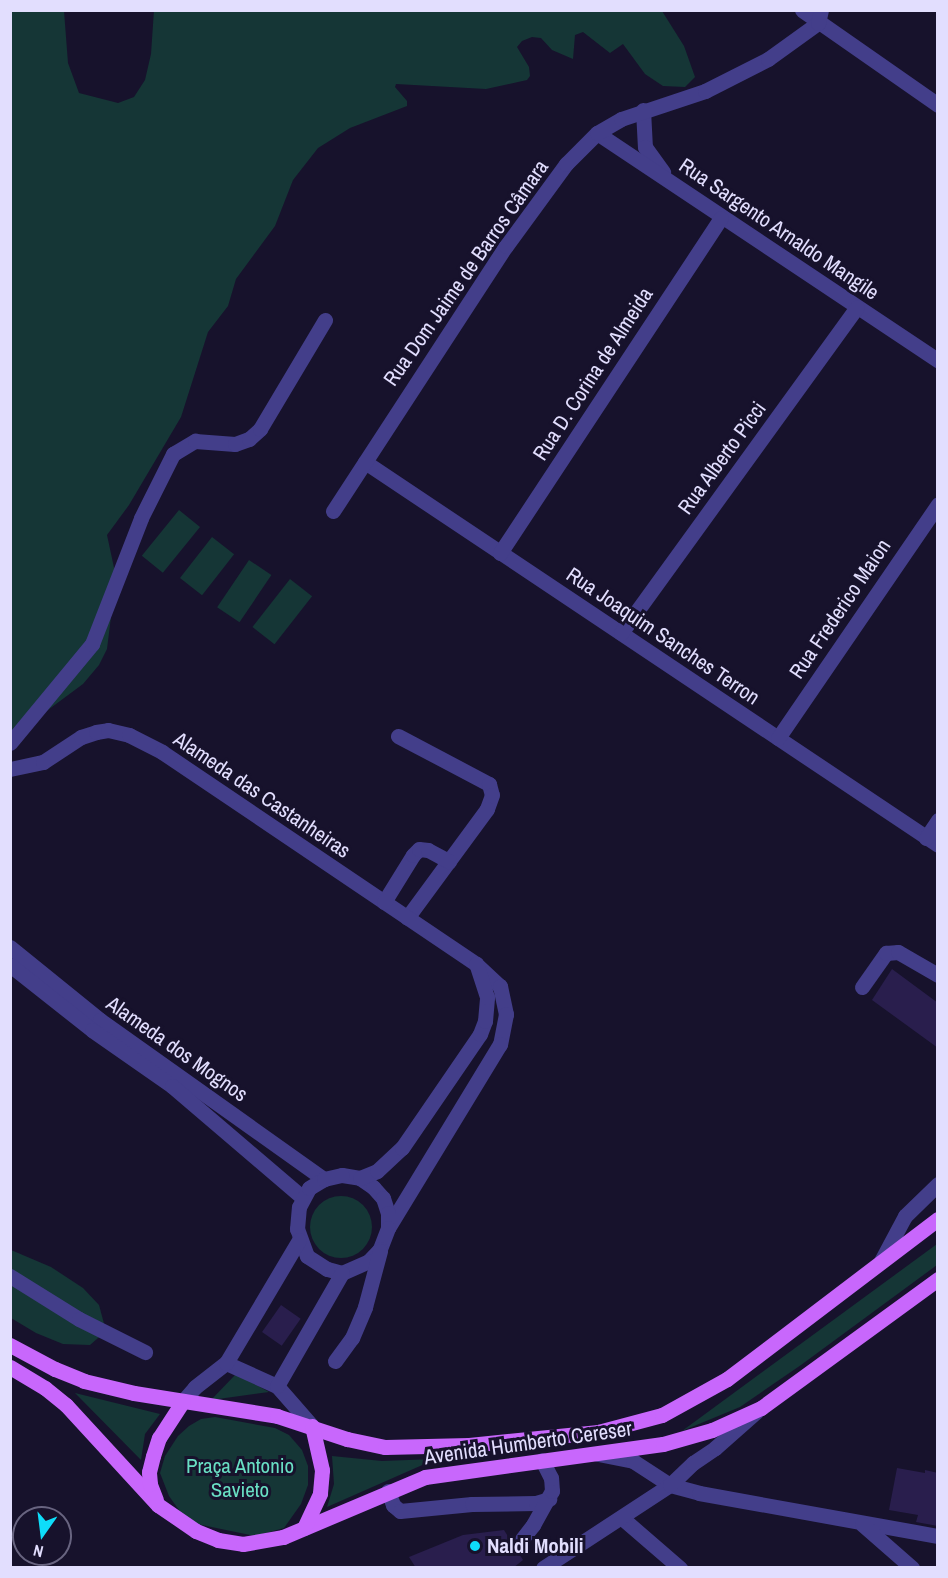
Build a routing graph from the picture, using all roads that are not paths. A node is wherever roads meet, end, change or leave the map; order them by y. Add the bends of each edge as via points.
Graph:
1 (802, 10) edge
2 (819, 17) edge
3 (938, 105) edge
4 (643, 110) junction
5 (597, 133) junction
6 (670, 181) junction
7 (721, 218) junction
8 (857, 307) junction
9 (325, 320) dead end
10 (938, 360) edge
11 (365, 462) junction
12 (938, 504) edge
13 (333, 511) dead end
14 (500, 553) junction
15 (621, 633) junction
16 (398, 736) dead end
17 (778, 738) junction
18 (10, 743) edge
19 (11, 769) edge
20 (938, 820) edge
21 (932, 842) edge
22 (449, 861) junction
23 (384, 902) junction
24 (407, 918) junction
25 (10, 947) edge
26 (476, 964) junction
27 (10, 965) edge
28 (938, 975) edge
29 (862, 987) dead end
30 (360, 1178) junction
31 (324, 1179) junction
32 (938, 1184) edge
33 (303, 1198) junction
34 (938, 1218) edge
35 (388, 1228) junction
36 (299, 1240) junction
37 (380, 1249) junction
38 (881, 1261) junction
39 (342, 1273) junction
40 (10, 1275) edge
41 (938, 1279) edge
42 (10, 1345) edge
43 (146, 1352) dead end
44 (335, 1361) dead end
45 (226, 1363) junction
46 (10, 1366) edge
47 (277, 1386) junction
48 (183, 1401) junction
49 (761, 1408) junction
50 (312, 1426) junction
51 (595, 1454) junction
52 (542, 1460) junction
53 (670, 1485) junction
54 (388, 1491) junction
55 (549, 1499) junction
56 (158, 1504) junction
57 (622, 1518) junction
58 (862, 1523) junction
59 (304, 1528) junction
60 (938, 1536) edge
61 (522, 1539) dead end
62 (543, 1568) edge
63 (680, 1568) edge
64 (912, 1568) edge

1 - 2 street
2 - 3 street
2 - 4 street, Rua Dom Jaime de Barros Câmara via 768,58 705,91
4 - 5 street, Rua Dom Jaime de Barros Câmara
4 - 6 street via 645,147
5 - 6 street, Rua Sargento Arnaldo Mangile
5 - 11 street, Rua Dom Jaime de Barros Câmara via 566,164 506,246
6 - 7 street, Rua Sargento Arnaldo Mangile
7 - 8 street, Rua Sargento Arnaldo Mangile
7 - 14 street, Rua D. Corina de Almeida
8 - 10 street, Rua Sargento Arnaldo Mangile
8 - 15 street, Rua Alberto Picci
9 - 18 street via 260,429 249,439 235,444 195,441 173,454 141,518 92,645
11 - 13 street, Rua Dom Jaime de Barros Câmara
11 - 14 street, Rua Joaquim Sanches Terron
12 - 17 street, Rua Frederico Maion
14 - 15 street, Rua Joaquim Sanches Terron
15 - 17 street, Rua Joaquim Sanches Terron
16 - 22 street via 489,784 492,795 487,809
17 - 21 street, Rua Joaquim Sanches Terron
19 - 23 street, Alameda das Castanheiras via 43,762 81,737 96,732 108,730 129,735 162,752
20 - 21 street
22 - 23 street via 419,849
22 - 24 street
23 - 24 street, Alameda das Castanheiras
24 - 26 street, Alameda das Castanheiras
25 - 31 street, Alameda dos Mognos via 100,1020
26 - 30 street via 487,997 480,1034 402,1148 377,1172
26 - 35 street, Alameda das Castanheiras via 500,986 504,999 506,1014 500,1044
27 - 33 street, Alameda dos Mognos via 92,1030 172,1086
28 - 29 street via 898,952 886,953
30 - 31 street via 342,1175
30 - 35 street via 383,1198
31 - 33 street via 309,1188
32 - 38 street via 905,1216
33 - 36 street via 297,1218
34 - 38 main road, Avenida Humberto Cereser
35 - 37 street
36 - 39 street via 314,1262
36 - 45 street
37 - 39 street via 369,1261
37 - 44 street via 365,1307 352,1338
38 - 50 main road, Avenida Humberto Cereser via 727,1379 662,1415 632,1425 598,1432 423,1448 364,1443
39 - 47 street
40 - 43 street via 79,1319
41 - 49 main road, Avenida Humberto Cereser
42 - 48 main road, Avenida Humberto Cereser via 84,1381
45 - 47 street
45 - 48 street
46 - 56 main road, Avenida Humberto Cereser via 66,1405
47 - 50 street
48 - 50 main road, Avenida Humberto Cereser via 277,1416
48 - 56 main road via 159,1438 151,1464 150,1484
49 - 51 main road, Avenida Humberto Cereser via 712,1430 663,1444
49 - 53 street
50 - 59 main road via 322,1470 320,1493
51 - 52 main road, Avenida Humberto Cereser
51 - 53 street via 633,1461
52 - 54 main road, Avenida Humberto Cereser via 425,1477
52 - 55 street via 551,1478
53 - 57 street
53 - 58 street
54 - 55 street via 400,1511
54 - 59 main road, Avenida Humberto Cereser
55 - 61 street
56 - 59 main road, Avenida Humberto Cereser via 196,1531 218,1540 264,1542
57 - 62 street
57 - 63 street
58 - 60 street
58 - 64 street

